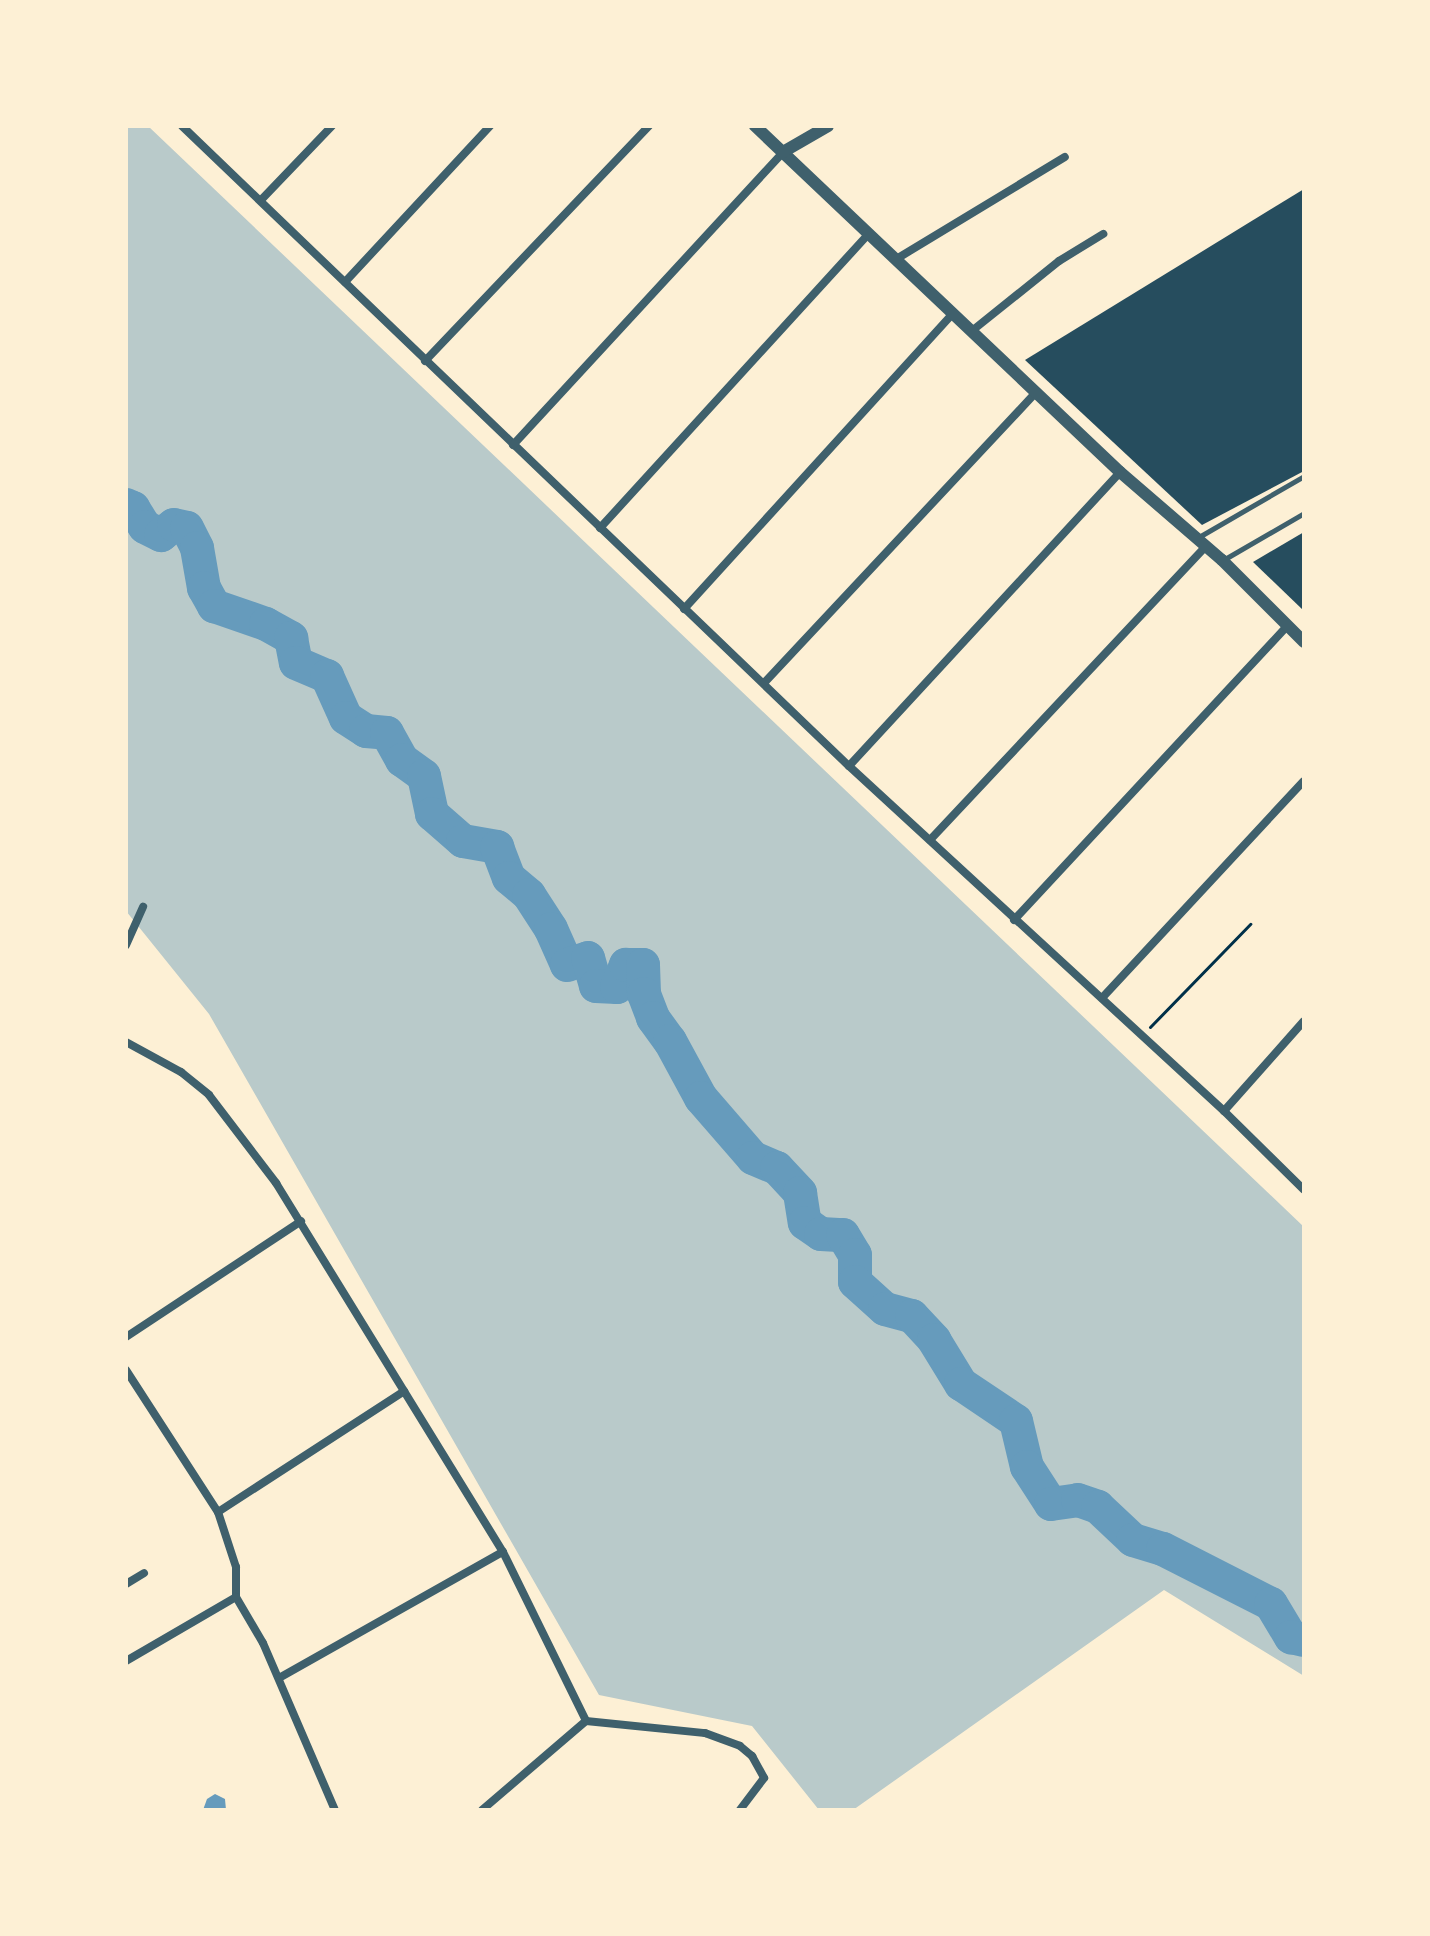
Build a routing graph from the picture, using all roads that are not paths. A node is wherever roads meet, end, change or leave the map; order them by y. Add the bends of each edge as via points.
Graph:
1 (182, 126) edge
2 (332, 126) edge
3 (490, 126) edge
4 (649, 126) edge
5 (755, 126) edge
6 (828, 126) edge
7 (783, 152) junction
8 (1065, 157) dead end
9 (262, 199) junction
10 (869, 233) junction
11 (1103, 234) dead end
12 (898, 258) junction
13 (345, 282) junction
14 (954, 312) junction
15 (973, 330) junction
16 (425, 361) junction
17 (1035, 393) junction
18 (513, 445) junction
19 (1120, 472) junction
20 (1304, 476) edge
21 (1304, 513) edge
22 (600, 528) junction
23 (1202, 542) junction
24 (1222, 560) junction
25 (684, 609) junction
26 (1287, 626) junction
27 (1304, 642) edge
28 (765, 682) junction
29 (849, 766) junction
30 (1304, 781) edge
31 (930, 840) junction
32 (143, 907) dead end
33 (1014, 920) junction
34 (126, 945) edge
35 (1102, 998) junction
36 (1304, 1021) edge
37 (126, 1042) edge
38 (1224, 1111) junction
39 (1304, 1190) edge
40 (301, 1221) junction
41 (126, 1337) edge
42 (126, 1370) edge
43 (404, 1391) junction
44 (218, 1512) junction
45 (503, 1552) junction
46 (144, 1573) dead end
47 (126, 1584) edge
48 (236, 1597) junction
49 (126, 1661) edge
50 (279, 1678) junction
51 (586, 1721) junction
52 (335, 1810) edge
53 (482, 1810) edge
54 (740, 1810) edge

1 - 9 street
2 - 9 street
3 - 13 street
4 - 16 street
5 - 7 street
6 - 7 street
7 - 10 street
7 - 18 street
8 - 12 street
9 - 13 street
10 - 12 street
10 - 22 street
11 - 15 street via 1059,261
12 - 14 street
13 - 16 street
14 - 15 street
14 - 25 street
15 - 17 street
16 - 18 street
17 - 19 street
17 - 28 street
18 - 22 street
19 - 23 street
19 - 29 street
20 - 23 lane
21 - 24 lane
22 - 25 street
23 - 24 street
23 - 31 street
24 - 26 street
25 - 28 street
26 - 27 street
26 - 33 street
28 - 29 street
29 - 31 street
30 - 35 street
31 - 33 street
32 - 34 street
33 - 35 street
35 - 38 street
36 - 38 street
37 - 40 street via 181,1072 209,1095
38 - 39 street
40 - 41 street
40 - 43 street
42 - 44 street
43 - 44 street
43 - 45 street
44 - 48 street via 236,1567
45 - 50 street
45 - 51 street
46 - 47 street
48 - 49 street
48 - 50 street
50 - 52 street
51 - 53 street
51 - 54 street via 705,1733 740,1746 764,1778

